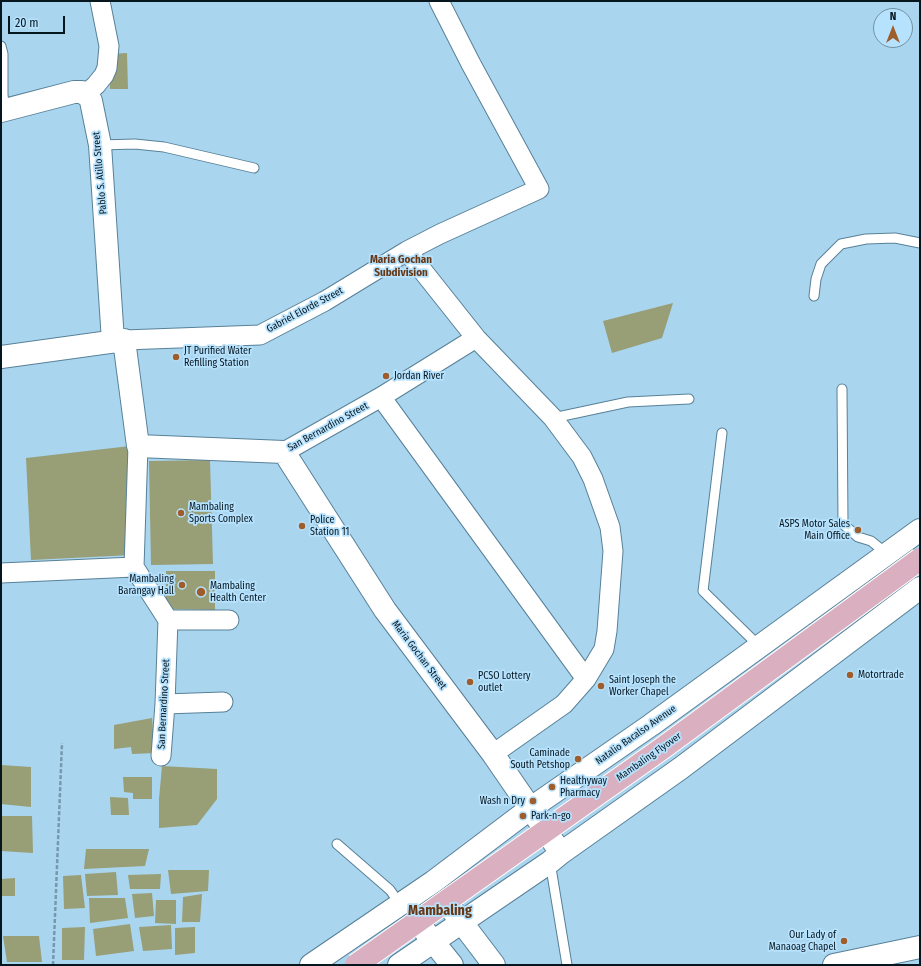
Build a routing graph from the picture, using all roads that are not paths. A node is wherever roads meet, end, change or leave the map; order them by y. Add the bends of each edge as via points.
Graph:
1 (100, 1) edge
2 (439, 1) edge
3 (1, 46) edge
4 (86, 94) junction
5 (3, 110) edge
6 (100, 145) junction
7 (254, 168) dead end
8 (920, 243) edge
9 (407, 251) junction
10 (814, 296) dead end
11 (476, 338) junction
12 (118, 341) junction
13 (1, 357) edge
14 (842, 389) dead end
15 (381, 397) junction
16 (689, 399) dead end
17 (553, 418) junction
18 (722, 433) dead end
19 (138, 446) junction
20 (284, 452) junction
21 (920, 530) edge
22 (886, 554) junction
23 (920, 559) edge
24 (134, 567) junction
25 (1, 573) edge
26 (920, 588) edge
27 (168, 620) junction
28 (229, 620) dead end
29 (759, 646) junction
30 (586, 679) junction
31 (223, 702) dead end
32 (165, 704) junction
33 (493, 754) junction
34 (161, 756) dead end
35 (531, 808) junction
36 (337, 844) dead end
37 (555, 858) junction
38 (433, 882) junction
39 (400, 904) junction
40 (461, 922) junction
41 (355, 935) junction
42 (434, 942) junction
43 (920, 947) edge
44 (311, 965) edge
45 (346, 965) edge
46 (356, 965) edge
47 (399, 965) edge
48 (452, 965) edge
49 (494, 965) edge
50 (567, 965) edge
51 (834, 965) edge

1 - 4 street via 109,46 107,68 96,85
2 - 9 street, Gabriel Elorde Street via 539,189
3 - 5 lane
4 - 5 main road via 74,92
4 - 6 main road, Pablo S. Atillo Street via 91,100
6 - 7 lane via 135,144 164,147
6 - 12 main road, Pablo S. Atillo Street
8 - 10 lane via 895,238 866,239 841,244 821,264
9 - 11 street
9 - 12 street, Gabriel Elorde Street via 325,301 260,335
11 - 15 street, San Bernardino Street
11 - 17 street
12 - 13 main road, Gabriel Elorde Street
12 - 19 main road
14 - 22 lane via 843,524 858,537 871,541
15 - 20 street, San Bernardino Street
15 - 30 street
16 - 17 lane via 628,402
17 - 30 street via 582,457 593,479 610,527 613,551 607,631 604,649
18 - 29 lane via 703,591
19 - 20 main road, San Bernardino Street
19 - 24 street
20 - 33 main road, Maria Gochan Street via 385,610
21 - 22 main road, Natalio Bacalso Avenue
22 - 29 main road, Natalio Bacalso Avenue
23 - 46 main road, Mambaling Flyover, bridge via 660,750
24 - 25 street
24 - 27 street
26 - 37 main road via 682,768
27 - 28 street
27 - 32 street, San Bernardino Street
29 - 35 main road, Natalio Bacalso Avenue
30 - 33 street via 564,704
31 - 32 street
32 - 34 street, San Bernardino Street
33 - 35 main road, Maria Gochan Street
35 - 37 main road, Maria Gochan Street
35 - 38 main road, Natalio Bacalso Avenue
36 - 39 lane via 390,890
37 - 40 main road
37 - 50 lane
38 - 39 main road, Natalio Bacalso Avenue
38 - 40 main road
39 - 41 main road, Natalio Bacalso Avenue
39 - 42 main road
40 - 42 main road
40 - 49 main road
41 - 44 main road, Natalio Bacalso Avenue
41 - 45 main road
42 - 47 main road
42 - 48 main road
43 - 51 main road

